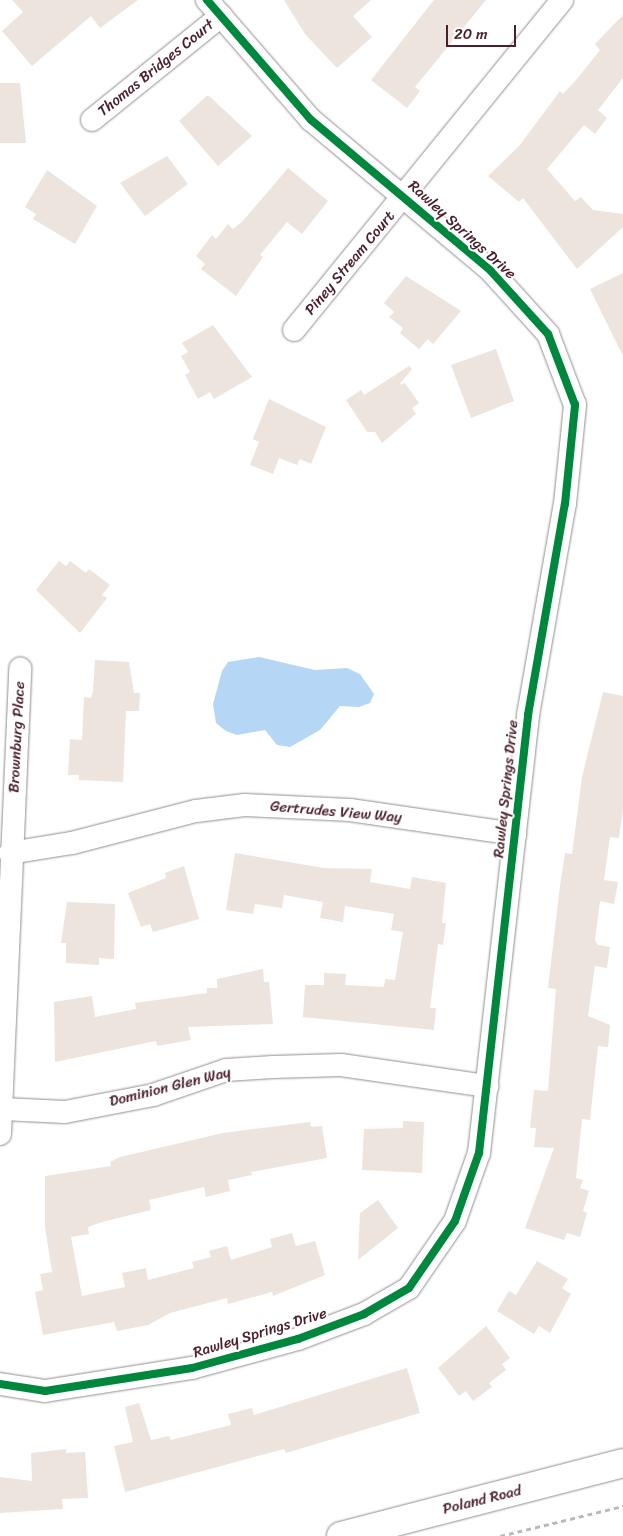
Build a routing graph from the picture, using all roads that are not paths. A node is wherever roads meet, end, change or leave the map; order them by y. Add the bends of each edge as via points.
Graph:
1 (562, 0) edge
2 (214, 8) edge
3 (92, 120) dead end
4 (406, 197) junction
5 (294, 330) dead end
6 (20, 668) dead end
7 (515, 834) junction
8 (10, 853) junction
9 (487, 1086) junction
10 (3, 1110) junction
11 (0, 1134) edge
12 (0, 1384) edge
13 (623, 1462) edge
14 (341, 1536) edge

1 - 4 street, Piney Stream Court
2 - 3 street, Thomas Bridges Court
2 - 4 street, Rawley Springs Drive via 311,120
4 - 5 street, Piney Stream Court
4 - 7 street, Rawley Springs Drive via 490,270 548,334 575,405 565,504 528,715
6 - 8 street, Brownburg Place
7 - 8 street, Gertrudes View Way via 350,810 246,806 196,811 72,843
7 - 9 street, Rawley Springs Drive
8 - 10 street, Brownburg Place
9 - 10 street, Dominion Glen Way via 340,1065 273,1067 226,1070 153,1095 65,1112
9 - 12 street, Rawley Springs Drive via 480,1153 455,1221 409,1288 364,1314 298,1339 192,1368 45,1391
10 - 11 street, Brownburg Place
13 - 14 street, Poland Road

